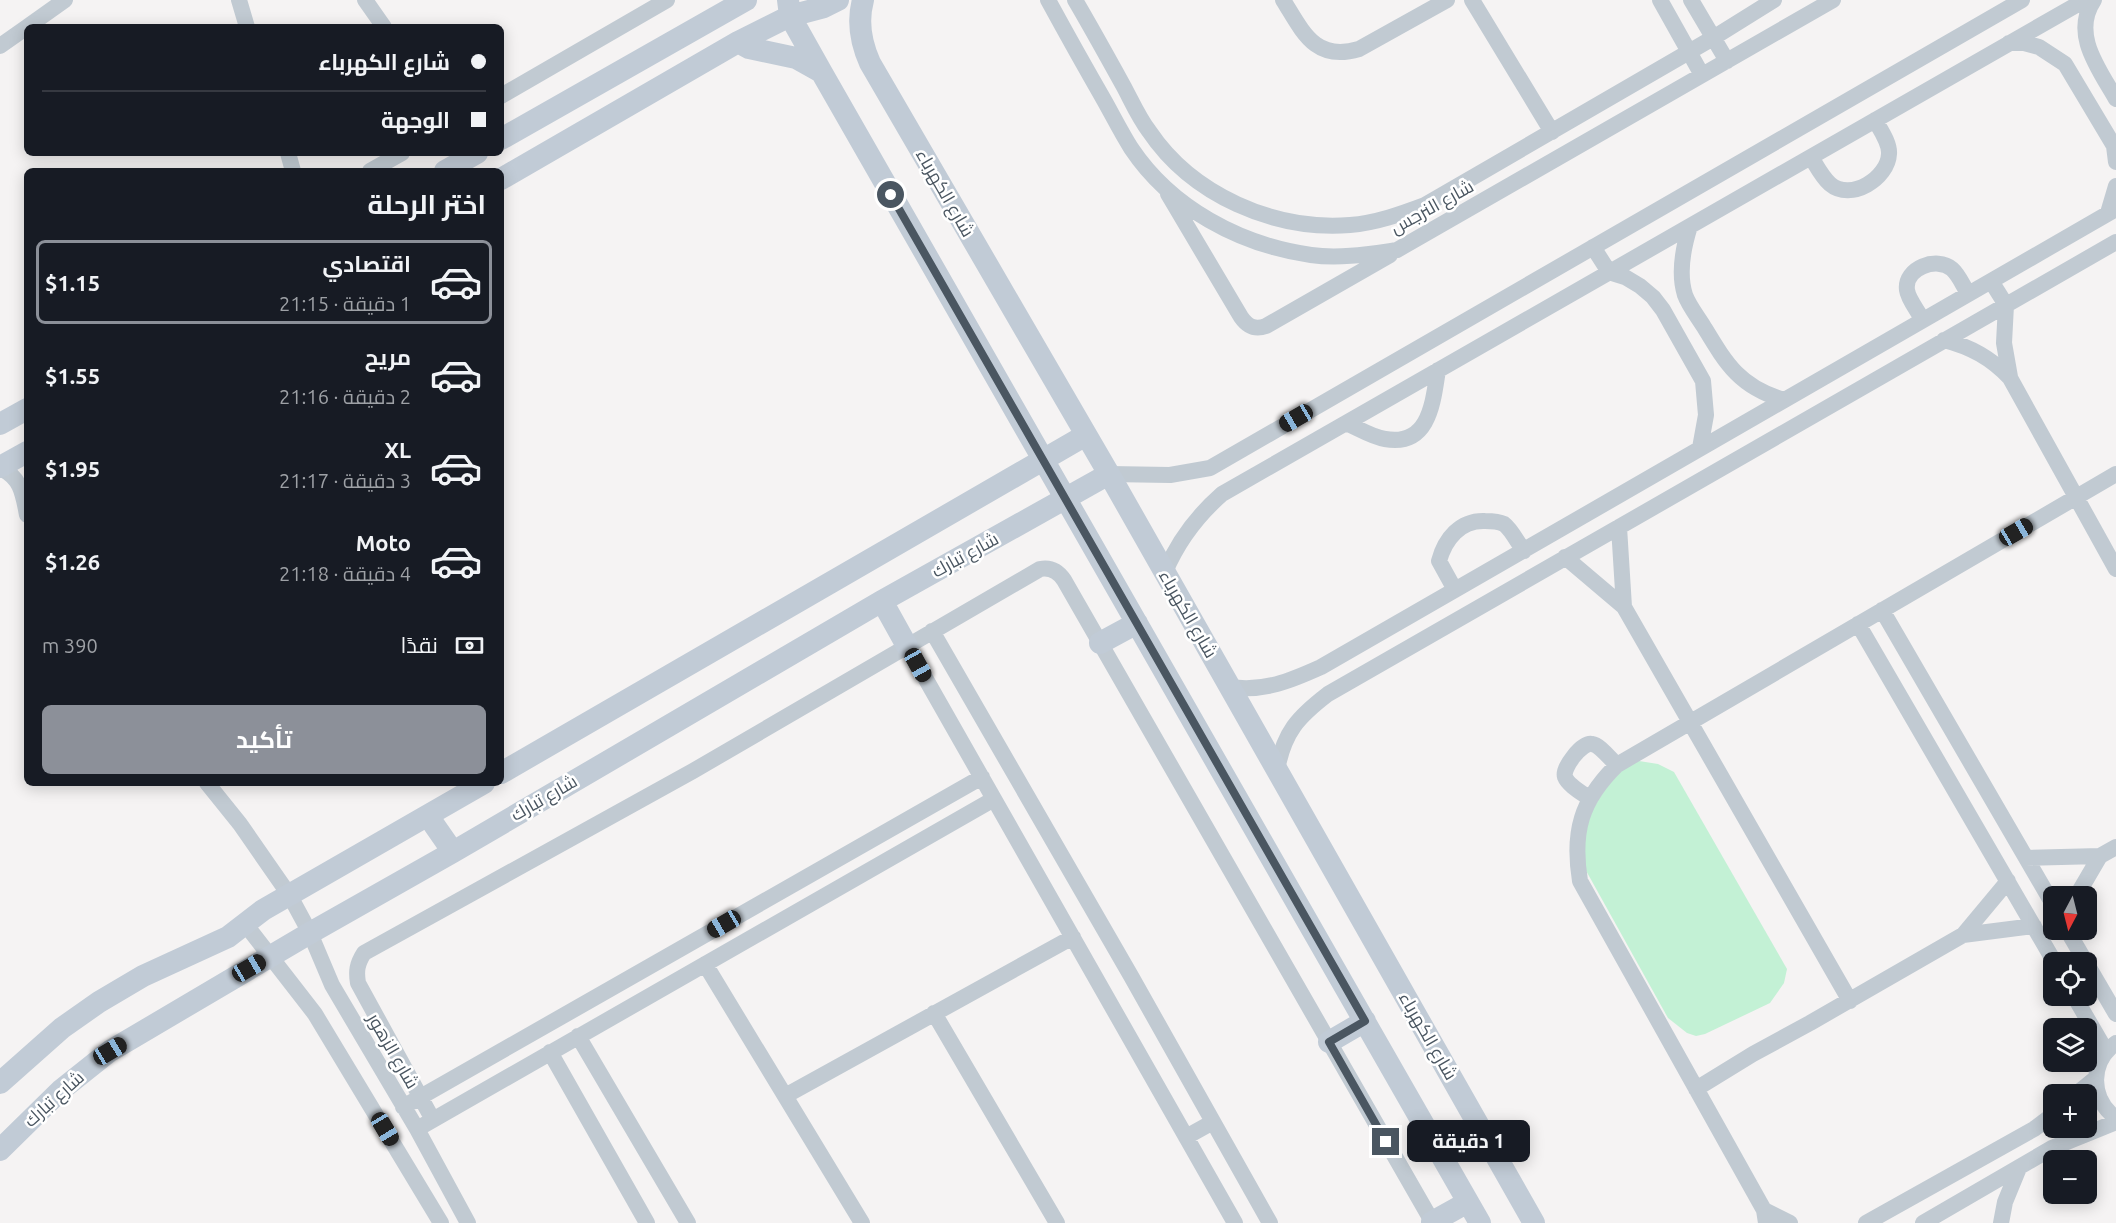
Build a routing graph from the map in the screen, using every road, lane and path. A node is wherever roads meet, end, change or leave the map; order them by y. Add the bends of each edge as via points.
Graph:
1 (65, 0) edge
2 (239, 0) edge
3 (365, 0) edge
4 (667, 0) edge
5 (746, 0) edge
6 (838, 0) edge
7 (863, 0) edge
8 (1047, 0) edge
9 (1075, 0) edge
10 (1283, 0) edge
11 (1447, 0) edge
12 (1473, 0) edge
13 (1660, 0) edge
14 (1691, 0) edge
15 (1774, 0) edge
16 (1833, 0) edge
17 (2022, 0) edge
18 (2085, 0) edge
19 (2094, 0) edge
20 (789, 8) edge
21 (31, 24) edge
22 (246, 24) edge
23 (382, 24) edge
24 (24, 29) edge
25 (1713, 38) junction
26 (2, 40) edge
27 (738, 42) junction
28 (2009, 43) junction
29 (1690, 51) junction
30 (1727, 61) junction
31 (822, 73) junction
32 (1702, 75) junction
33 (504, 94) edge
34 (2116, 99) edge
35 (1875, 120) junction
36 (1552, 132) junction
37 (504, 137) edge
38 (397, 156) edge
39 (472, 156) edge
40 (1811, 157) junction
41 (2116, 162) edge
42 (375, 168) edge
43 (450, 168) edge
44 (504, 177) edge
45 (1161, 183) junction
46 (2116, 186) edge
47 (2112, 211) edge
48 (1690, 226) junction
49 (2116, 242) edge
50 (1593, 247) junction
51 (1397, 250) junction
52 (1609, 272) junction
53 (1991, 281) junction
54 (1968, 293) junction
55 (2006, 305) junction
56 (1922, 319) junction
57 (1944, 340) junction
58 (1438, 370) junction
59 (2010, 378) junction
60 (1784, 400) junction
61 (24, 411) edge
62 (1346, 423) junction
63 (0, 424) edge
64 (1086, 435) junction
65 (1700, 448) junction
66 (24, 454) edge
67 (1043, 459) junction
68 (0, 468) edge
69 (1109, 474) junction
70 (2116, 474) edge
71 (2076, 497) junction
72 (1065, 498) junction
73 (24, 503) edge
74 (1619, 526) junction
75 (1524, 550) junction
76 (1565, 557) junction
77 (2116, 569) edge
78 (1165, 572) junction
79 (1455, 590) junction
80 (882, 601) junction
81 (1624, 607) junction
82 (1882, 610) junction
83 (1137, 623) junction
84 (1858, 624) junction
85 (932, 631) junction
86 (1100, 644) junction
87 (907, 646) junction
88 (1230, 687) junction
89 (1690, 722) junction
90 (1617, 765) junction
91 (1277, 770) junction
92 (504, 771) edge
93 (982, 777) junction
94 (209, 786) edge
95 (479, 786) edge
96 (1589, 798) junction
97 (994, 799) junction
98 (428, 816) junction
99 (2116, 847) edge
100 (453, 852) junction
101 (2100, 856) junction
102 (2026, 858) junction
103 (2008, 881) junction
104 (2082, 886) edge
105 (2043, 887) edge
106 (290, 896) junction
107 (246, 925) junction
108 (2034, 927) junction
109 (310, 933) junction
110 (1963, 935) junction
111 (1072, 937) junction
112 (2073, 940) edge
113 (2049, 952) edge
114 (269, 957) junction
115 (705, 964) junction
116 (622, 982) junction
117 (1850, 1000) junction
118 (634, 1004) junction
119 (2081, 1006) edge
120 (934, 1013) junction
121 (2116, 1014) edge
122 (1365, 1021) junction
123 (578, 1036) junction
124 (1329, 1042) junction
125 (2111, 1047) edge
126 (550, 1052) junction
127 (2096, 1078) junction
128 (0, 1083) edge
129 (2089, 1084) edge
130 (1696, 1089) junction
131 (785, 1096) junction
132 (419, 1097) junction
133 (403, 1107) junction
134 (433, 1119) junction
135 (2116, 1120) edge
136 (1213, 1122) junction
137 (2043, 1122) edge
138 (417, 1130) junction
139 (1186, 1137) junction
140 (0, 1150) edge
141 (2019, 1168) junction
142 (1468, 1202) junction
143 (431, 1206) junction
144 (1765, 1216) edge
145 (1946, 1218) edge
146 (1433, 1222) edge
147 (426, 1223) edge
148 (441, 1223) edge
149 (468, 1223) edge
150 (647, 1223) edge
151 (688, 1223) edge
152 (862, 1223) edge
153 (1057, 1223) edge
154 (1235, 1223) edge
155 (1270, 1223) edge
156 (1480, 1223) edge
157 (1534, 1223) edge
158 (1790, 1223) edge
159 (1866, 1223) edge
160 (1923, 1223) edge
161 (2001, 1223) edge

1 - 21 street
2 - 22 street
3 - 23 street
4 - 33 street
5 - 37 street
6 - 20 street via 824,7
7 - 64 street, شارع الكهرباء via 861,34 870,63
8 - 45 street, شارع النرجس via 1131,147
9 - 36 street, شارع النرجس via 1149,132 1174,161 1237,205 1274,218 1312,225 1350,225 1389,218 1425,206
10 - 11 street via 1307,38 1331,52 1346,53
12 - 36 street
13 - 29 street
14 - 25 street
15 - 25 street, شارع النرجس
16 - 30 street, شارع النرجس
17 - 50 street
18 - 28 street
19 - 34 street via 2086,19 2088,49
20 - 27 street
20 - 31 street
24 - 26 street
25 - 29 street, شارع النرجس
25 - 30 street
27 - 31 street via 796,58
27 - 44 street
28 - 35 street
28 - 41 street via 2039,47 2065,64 2114,146
29 - 32 street
29 - 36 street, شارع النرجس
30 - 32 street, شارع النرجس
31 - 67 street
32 - 51 street, شارع النرجس
35 - 40 street
35 - 40 street via 1890,150 1886,167 1866,185 1848,189 1830,184
38 - 42 street
39 - 43 street
40 - 48 street
45 - 51 street, شارع النرجس via 1194,211 1270,248 1323,256
45 - 51 street via 1241,317 1252,328 1266,327
46 - 47 street
47 - 53 street
48 - 52 street
48 - 60 street via 1682,261 1686,297 1727,365 1753,387
49 - 55 street
50 - 52 street
50 - 69 street via 1210,468 1170,475
52 - 58 street
52 - 65 street via 1625,277 1653,297 1703,381 1706,415
53 - 54 street
53 - 55 street
54 - 56 street
54 - 56 street via 1953,269 1943,264 1922,266 1908,282 1907,291
55 - 57 street
55 - 59 street via 2004,343
56 - 60 street
57 - 59 street via 1981,353
57 - 74 street
58 - 62 street
58 - 62 street via 1432,409 1414,434 1384,439
59 - 71 street
60 - 65 street
61 - 63 street
62 - 78 street via 1222,494 1188,529
64 - 67 street
64 - 69 street, شارع الكهرباء
65 - 75 street
66 - 68 street
67 - 72 street
67 - 92 street
68 - 73 street via 18,482
69 - 72 street, شارع تبارك
69 - 78 street, شارع الكهرباء
70 - 71 street
71 - 77 street
71 - 82 street
72 - 80 street, شارع تبارك
72 - 83 street
74 - 76 street
74 - 81 street
75 - 79 street
75 - 79 street via 1505,524 1480,520 1457,529 1442,549 1439,561
76 - 81 street
76 - 91 street via 1328,694 1293,727 1281,748
78 - 88 street, شارع الكهرباء
79 - 88 street via 1298,677 1248,690
80 - 87 street
80 - 100 street, شارع تبارك
81 - 89 street
82 - 84 street
82 - 102 street
83 - 86 street
83 - 122 street
84 - 89 street
84 - 103 street
85 - 86 street via 1045,568 1064,579
85 - 87 street
85 - 136 street
86 - 124 street
87 - 93 street
87 - 132 street via 693,771 364,953 358,962 358,983
88 - 91 street, شارع الكهرباء
89 - 90 street
89 - 117 street
90 - 96 street
90 - 96 street via 1597,746 1584,745 1564,769 1564,775
91 - 157 street, شارع الكهرباء
93 - 97 street
93 - 116 street
94 - 106 street, شارع الزهور
95 - 98 street
96 - 130 street via 1577,839 1580,881
97 - 111 street
97 - 115 street
98 - 100 street
98 - 106 street
99 - 101 street
100 - 109 street, شارع تبارك
101 - 102 street
101 - 104 street
102 - 105 street
103 - 108 street
103 - 110 street
106 - 107 street via 263,910
106 - 109 street, شارع الزهور
107 - 114 street
107 - 128 street via 99,1002 62,1028
108 - 110 street
108 - 113 street
109 - 114 street, شارع تبارك
109 - 133 street, شارع الزهور via 332,985
110 - 117 street
111 - 120 street
111 - 139 street
112 - 121 street
114 - 140 street, شارع تبارك via 110,1051 61,1090
114 - 143 street via 315,1014
115 - 118 street
115 - 131 street
116 - 118 street
116 - 132 street
117 - 130 street
118 - 123 street
119 - 125 street
120 - 131 street
120 - 153 street
122 - 124 street
122 - 142 street
123 - 126 street
123 - 151 street
124 - 146 street
125 - 127 street via 2097,1068
126 - 134 street
126 - 150 street
127 - 129 street
127 - 135 street via 2101,1102
130 - 144 street
131 - 152 street
132 - 133 street
132 - 134 street
133 - 138 street, شارع الزهور
134 - 138 street
135 - 141 street via 2052,1148
136 - 139 street
136 - 155 street
137 - 159 street
138 - 149 street, شارع الزهور
139 - 154 street
141 - 145 street
141 - 161 street via 2004,1202
142 - 146 street
142 - 156 street
143 - 147 street
143 - 148 street
144 - 158 street
145 - 160 street

